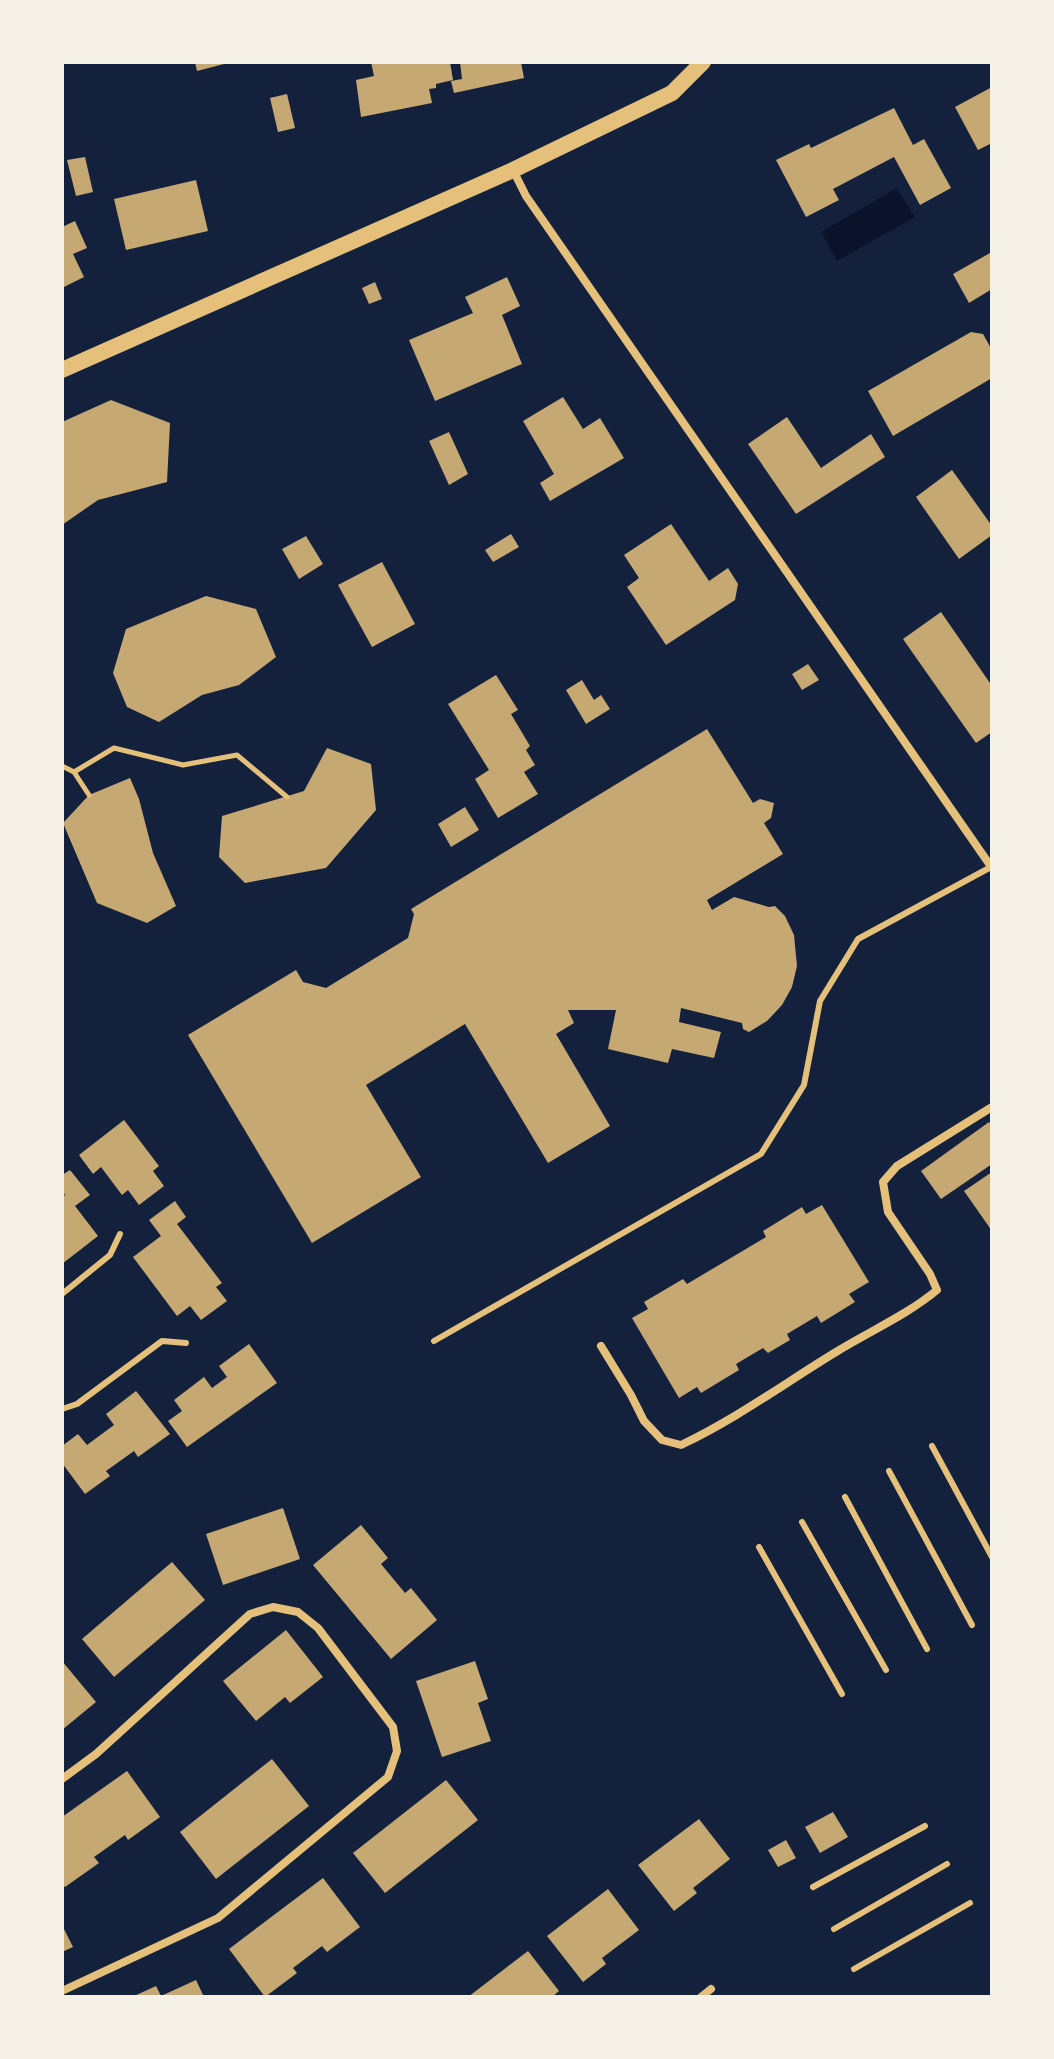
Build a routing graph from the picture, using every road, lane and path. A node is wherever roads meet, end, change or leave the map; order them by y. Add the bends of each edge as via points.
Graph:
1 (703, 62) edge
2 (513, 170) junction
3 (62, 370) edge
4 (62, 766) edge
5 (74, 772) junction
6 (89, 795) dead end
7 (287, 797) dead end
8 (992, 868) edge
9 (992, 1107) edge
10 (120, 1234) dead end
11 (62, 1294) edge
12 (434, 1341) dead end
13 (186, 1343) dead end
14 (601, 1346) dead end
15 (62, 1409) edge
16 (932, 1446) dead end
17 (889, 1471) dead end
18 (845, 1497) dead end
19 (802, 1522) dead end
20 (759, 1547) dead end
21 (992, 1557) edge
22 (972, 1625) dead end
23 (927, 1649) dead end
24 (886, 1670) dead end
25 (842, 1694) dead end
26 (62, 1779) edge
27 (925, 1826) dead end
28 (947, 1864) dead end
29 (813, 1887) dead end
30 (970, 1903) dead end
31 (834, 1929) dead end
32 (854, 1969) dead end
33 (711, 1989) dead end
34 (62, 1991) edge
35 (701, 1997) edge

1 - 2 main road via 672,93
2 - 3 main road
2 - 8 street
4 - 5 path
5 - 6 path
5 - 7 path via 114,748 183,765 237,755
8 - 12 lane via 858,939 820,1001 804,1085 761,1154
9 - 14 street via 897,1166 883,1182 888,1212 937,1290 919,1305 681,1445 662,1440 644,1421
10 - 11 lane via 110,1255
13 - 15 lane via 162,1341 77,1404
16 - 21 lane
17 - 22 lane
18 - 23 lane
19 - 24 lane
20 - 25 lane
26 - 34 street via 250,1614 273,1607 298,1612 318,1628 393,1727 397,1751 388,1777 218,1918
27 - 29 lane
28 - 31 lane
30 - 32 lane
33 - 35 street

